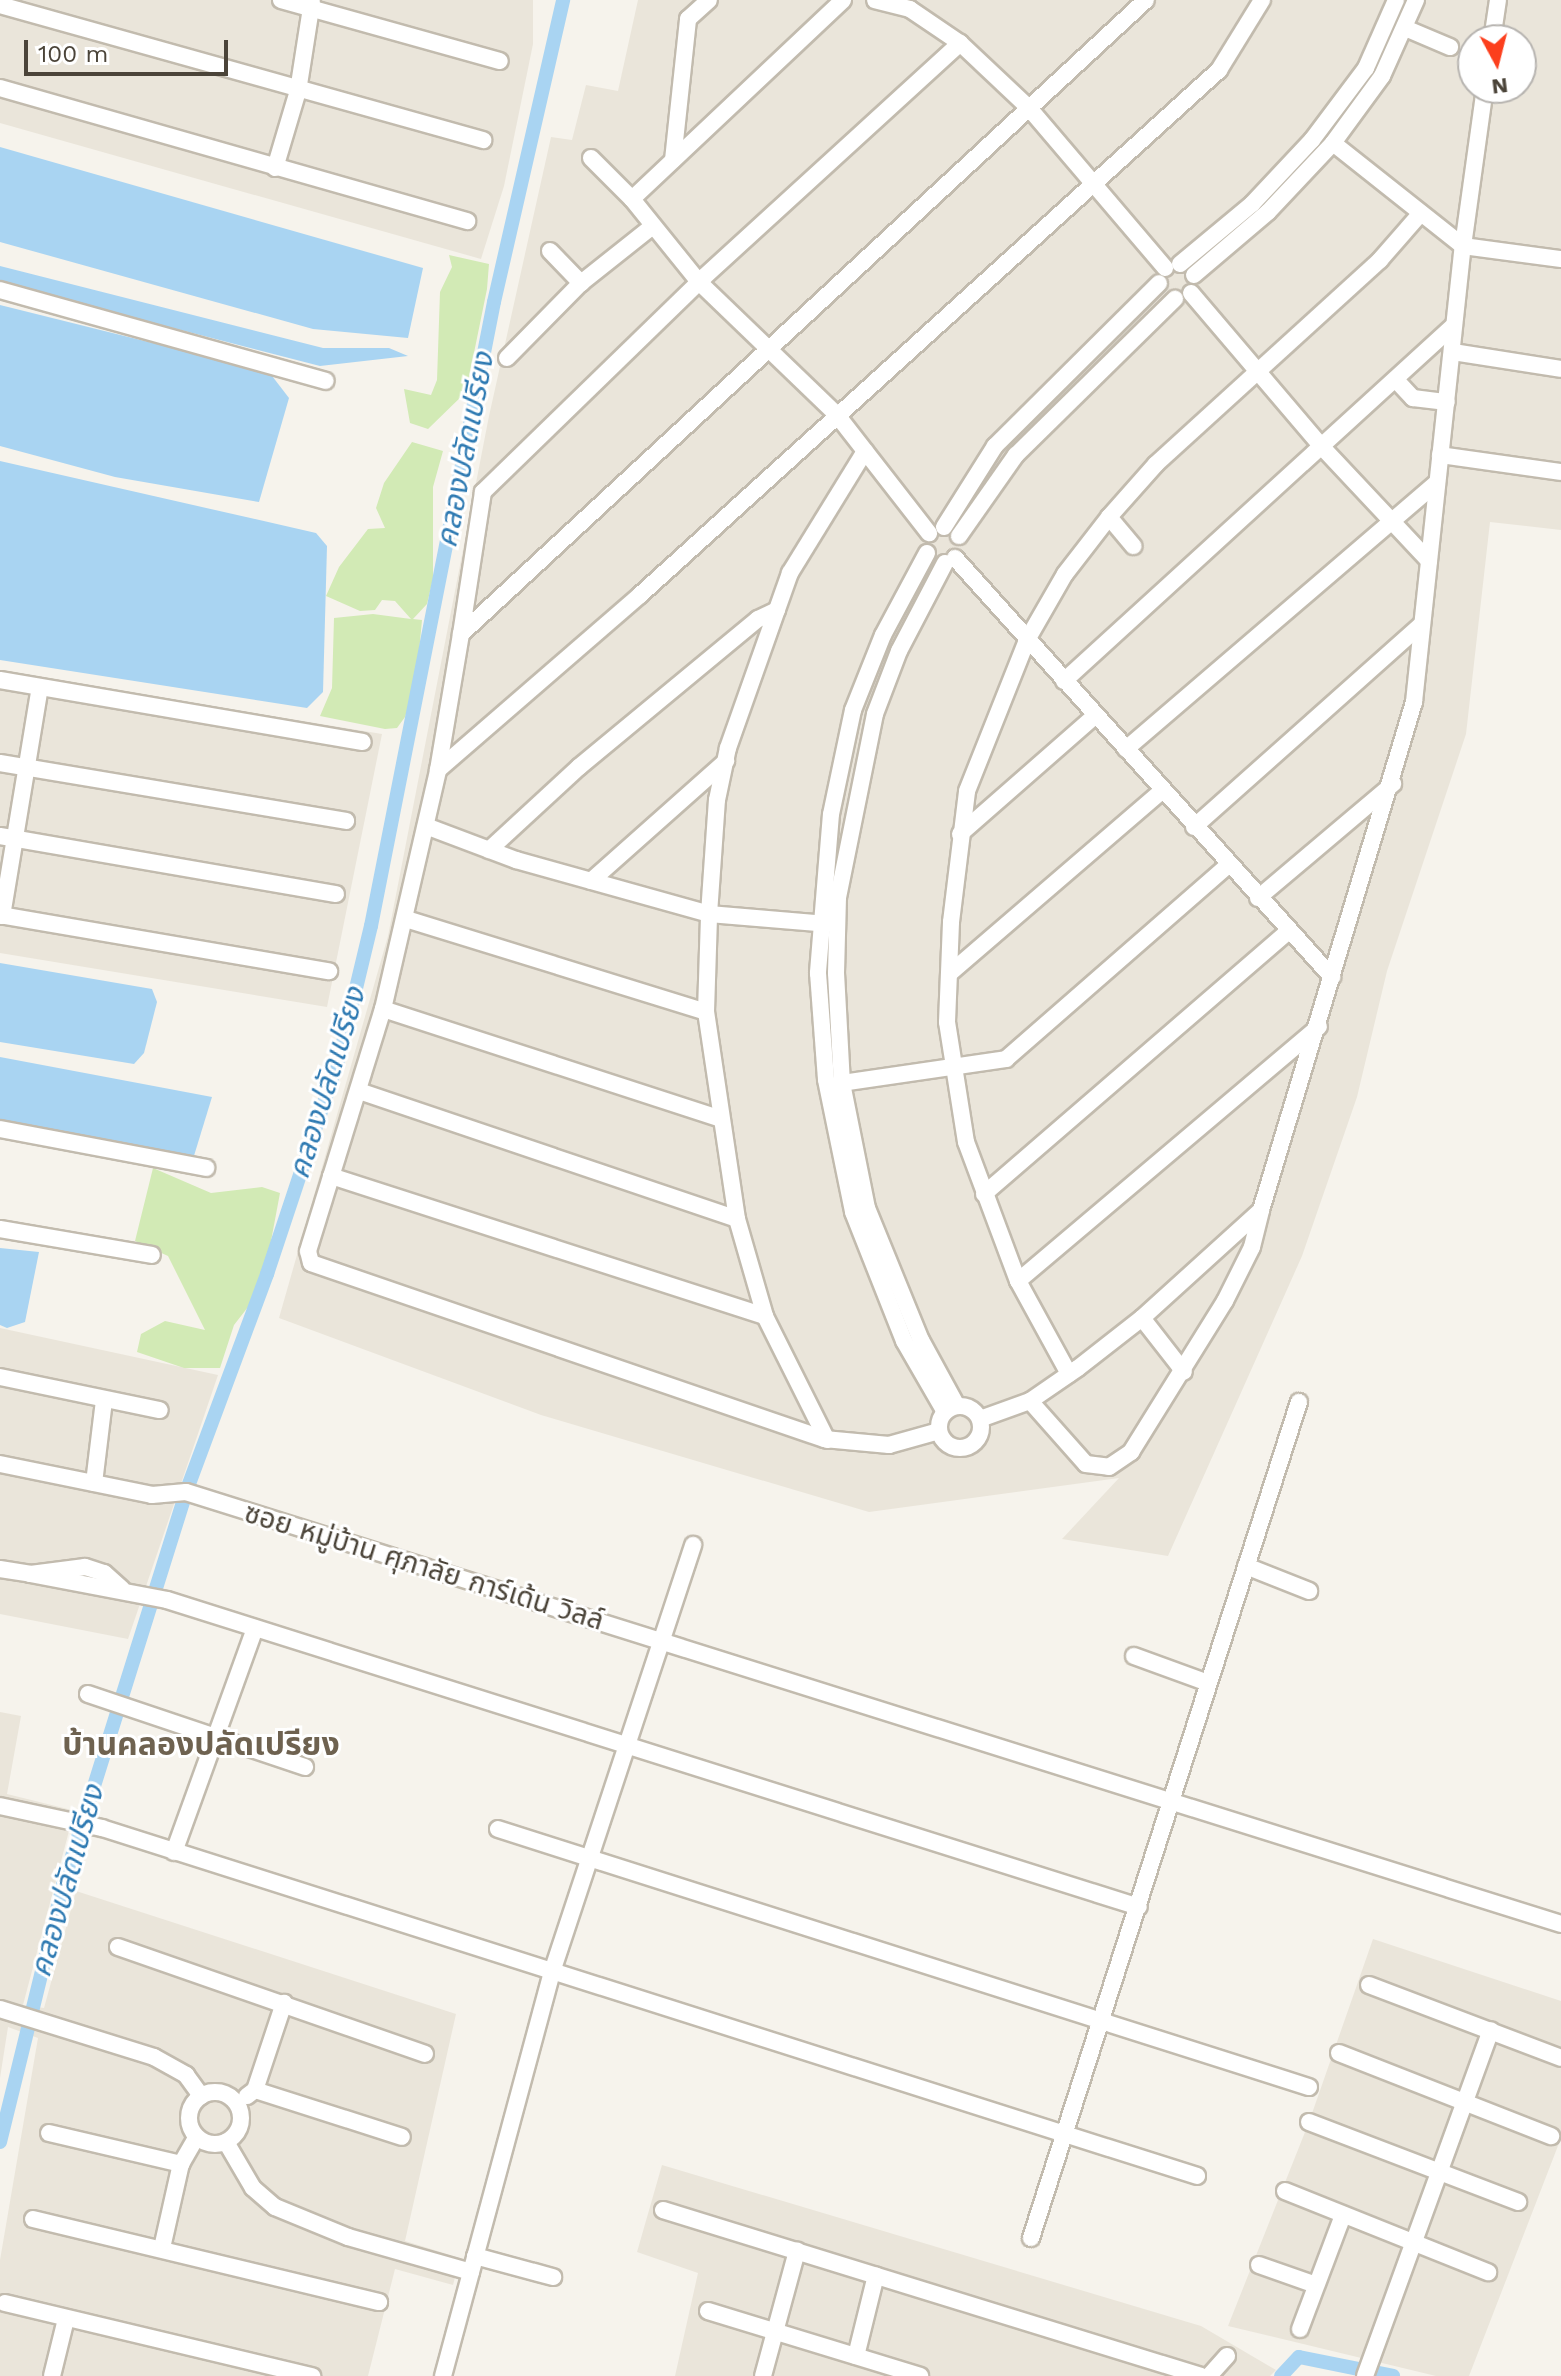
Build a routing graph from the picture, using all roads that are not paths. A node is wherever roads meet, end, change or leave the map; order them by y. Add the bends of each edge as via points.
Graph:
1 (281, 0) edge
2 (691, 0) edge
3 (709, 0) edge
4 (843, 0) edge
5 (875, 0) edge
6 (1262, 0) edge
7 (1396, 0) edge
8 (1416, 0) edge
9 (1498, 0) edge
10 (1137, 3) edge
11 (312, 4) edge
12 (0, 5) edge
13 (688, 19) junction
14 (1494, 24) edge
15 (1405, 28) junction
16 (960, 43) junction
17 (1450, 47) dead end
18 (500, 61) dead end
19 (0, 88) edge
20 (298, 91) junction
21 (1483, 104) edge
22 (1029, 108) junction
23 (483, 140) dead end
24 (1333, 143) junction
25 (591, 158) dead end
26 (673, 160) junction
27 (275, 168) junction
28 (1093, 185) junction
29 (632, 199) junction
30 (1421, 213) junction
31 (467, 221) dead end
32 (653, 226) junction
33 (1463, 246) junction
34 (550, 251) dead end
35 (1561, 259) edge
36 (1168, 271) junction
37 (1194, 275) junction
38 (699, 282) junction
39 (581, 283) junction
40 (0, 290) edge
41 (1191, 293) junction
42 (1175, 299) junction
43 (1454, 325) junction
44 (766, 347) junction
45 (1453, 352) junction
46 (507, 358) dead end
47 (1561, 369) edge
48 (1258, 370) junction
49 (1396, 380) junction
50 (326, 381) dead end
51 (1447, 402) junction
52 (837, 415) junction
53 (1323, 448) junction
54 (865, 451) junction
55 (1440, 455) junction
56 (1561, 472) edge
57 (1435, 484) junction
58 (1109, 517) junction
59 (1391, 519) junction
60 (936, 530) junction
61 (959, 536) junction
62 (1133, 546) dead end
63 (927, 553) junction
64 (950, 561) junction
65 (1429, 561) junction
66 (777, 610) junction
67 (1422, 624) junction
68 (461, 634) junction
69 (1027, 640) junction
70 (0, 680) edge
71 (1064, 681) junction
72 (40, 687) junction
73 (1095, 716) junction
74 (363, 742) dead end
75 (1126, 749) junction
76 (726, 761) junction
77 (0, 763) edge
78 (23, 767) junction
79 (438, 770) junction
80 (1393, 784) junction
81 (1162, 791) junction
82 (346, 821) dead end
83 (426, 826) junction
84 (1194, 827) junction
85 (960, 834) junction
86 (6, 837) edge
87 (489, 850) junction
88 (1228, 865) junction
89 (591, 881) junction
90 (336, 894) dead end
91 (1258, 898) junction
92 (709, 914) junction
93 (1, 916) edge
94 (406, 919) junction
95 (819, 923) junction
96 (836, 925) junction
97 (1289, 931) junction
98 (329, 971) dead end
99 (949, 974) junction
100 (1332, 977) junction
101 (383, 1009) junction
102 (706, 1012) junction
103 (1319, 1027) junction
104 (955, 1069) junction
105 (842, 1083) junction
106 (359, 1091) junction
107 (719, 1118) junction
108 (0, 1129) edge
109 (206, 1168) dead end
110 (331, 1176) junction
111 (984, 1194) junction
112 (1261, 1210) junction
113 (737, 1219) junction
114 (0, 1229) edge
115 (152, 1255) dead end
116 (1018, 1281) junction
117 (765, 1316) junction
118 (1142, 1318) junction
119 (1184, 1372) junction
120 (1069, 1374) junction
121 (0, 1377) edge
122 (104, 1400) junction
123 (1030, 1401) junction
124 (1299, 1402) dead end
125 (951, 1409) junction
126 (160, 1410) dead end
127 (980, 1419) junction
128 (939, 1431) junction
129 (827, 1440) junction
130 (0, 1464) edge
131 (94, 1483) junction
132 (693, 1545) dead end
133 (1246, 1566) junction
134 (0, 1569) edge
135 (1309, 1591) dead end
136 (255, 1628) junction
137 (663, 1642) junction
138 (1134, 1656) dead end
139 (1208, 1683) junction
140 (96, 1696) dead end
141 (216, 1737) junction
142 (629, 1748) junction
143 (305, 1767) dead end
144 (1171, 1802) junction
145 (0, 1806) edge
146 (498, 1829) dead end
147 (174, 1852) junction
148 (593, 1859) junction
149 (1139, 1907) junction
150 (1561, 1924) edge
151 (118, 1947) dead end
152 (551, 1975) junction
153 (1369, 1985) dead end
154 (284, 2003) junction
155 (0, 2009) edge
156 (1103, 2021) junction
157 (1491, 2030) junction
158 (1339, 2053) dead end
159 (425, 2054) dead end
160 (1561, 2058) edge
161 (1309, 2087) dead end
162 (255, 2090) junction
163 (201, 2096) junction
164 (1464, 2103) junction
165 (237, 2104) junction
166 (1309, 2122) dead end
167 (49, 2133) dead end
168 (1551, 2136) dead end
169 (402, 2137) dead end
170 (196, 2138) junction
171 (1068, 2138) junction
172 (226, 2142) junction
173 (181, 2164) junction
174 (1438, 2174) junction
175 (1197, 2176) dead end
176 (1285, 2191) dead end
177 (1518, 2202) dead end
178 (663, 2210) dead end
179 (1343, 2215) junction
180 (33, 2219) dead end
181 (1031, 2238) dead end
182 (1412, 2242) junction
183 (162, 2248) junction
184 (797, 2251) junction
185 (473, 2264) junction
186 (1259, 2265) dead end
187 (1488, 2272) dead end
188 (876, 2275) junction
189 (553, 2277) dead end
190 (1316, 2285) junction
191 (379, 2302) dead end
192 (5, 2303) dead end
193 (708, 2311) dead end
194 (66, 2319) junction
195 (1300, 2329) dead end
196 (774, 2331) junction
197 (856, 2356) junction
198 (1227, 2356) dead end
199 (1368, 2369) edge
200 (257, 2370) edge
201 (52, 2376) edge
202 (312, 2376) edge
203 (443, 2376) edge
204 (763, 2376) edge
205 (920, 2376) edge
206 (1201, 2376) edge
207 (1209, 2376) edge

1 - 11 street
2 - 13 street
3 - 13 street
4 - 26 street
5 - 16 street via 910,9
6 - 28 street via 1219,70
7 - 36 street via 1366,68 1312,140 1252,204
8 - 15 street
9 - 14 street
10 - 22 street
11 - 18 street
11 - 20 street
12 - 20 street
13 - 26 street
15 - 17 street
15 - 24 street via 1382,76
16 - 22 street
16 - 38 street
19 - 27 street
20 - 23 street
20 - 27 street
21 - 33 street
22 - 28 street
22 - 44 street
24 - 30 street
24 - 37 street via 1268,212
25 - 29 street
26 - 29 street
27 - 31 street
28 - 36 street
28 - 52 street
29 - 32 street
30 - 33 street
30 - 48 street via 1380,260
32 - 38 street
32 - 39 street
33 - 35 street
33 - 43 street
34 - 39 street
36 - 37 street
36 - 42 street
36 - 60 street via 995,446
37 - 41 street
38 - 44 street
38 - 68 street via 483,492
39 - 46 street
40 - 50 street
41 - 42 street
41 - 48 street
42 - 61 street via 1016,455
43 - 45 street
43 - 49 street
44 - 52 street
44 - 68 street
45 - 47 street
45 - 51 street
48 - 53 street
48 - 58 street via 1156,464
49 - 51 street via 1413,398
49 - 53 street
51 - 55 street
52 - 54 street
52 - 79 street
53 - 59 street
53 - 71 street
54 - 60 street
54 - 66 street via 790,573
55 - 56 street
55 - 57 street
57 - 59 street
57 - 65 street
58 - 62 street
58 - 69 street via 1065,574
59 - 65 street
59 - 75 street
60 - 61 street
60 - 63 street
61 - 64 street
63 - 64 street
63 - 95 street via 883,635 853,710 831,814
64 - 69 street
64 - 96 street via 899,651 875,714 850,827
65 - 67 street
66 - 76 street
66 - 87 street via 758,619 579,767
67 - 80 street via 1414,702
67 - 84 street
68 - 79 street
69 - 71 street
69 - 85 street via 967,791
70 - 72 street
71 - 73 street
72 - 74 street
72 - 78 street
73 - 75 street
73 - 85 street
75 - 81 street
76 - 89 street
76 - 92 street via 717,800
77 - 78 street
78 - 82 street
78 - 86 street
79 - 83 street
80 - 91 street
80 - 100 street
81 - 84 street
81 - 99 street
83 - 87 street
83 - 94 street
84 - 88 street
85 - 99 street
86 - 90 street
86 - 93 street
87 - 89 street
88 - 91 street
88 - 104 street via 1006,1059
89 - 92 street
91 - 97 street
92 - 95 street
92 - 102 street
93 - 98 street
94 - 101 street
94 - 102 street
95 - 96 street
95 - 125 street via 826,1080 853,1212 884,1298
96 - 105 street
97 - 100 street
97 - 111 street
99 - 104 street via 947,1022
100 - 103 street
101 - 106 street
101 - 107 street
102 - 107 street
103 - 112 street
103 - 116 street
104 - 105 street
104 - 111 street via 966,1142
105 - 125 street via 867,1208
106 - 110 street
106 - 113 street
107 - 113 street
108 - 109 street
110 - 117 street
110 - 129 street via 308,1251 311,1263
111 - 116 street
112 - 118 street
112 - 119 street via 1252,1247
113 - 117 street
114 - 115 street
116 - 120 street
117 - 129 street
118 - 119 street
118 - 120 street
119 - 123 street via 1131,1452 1109,1467 1086,1464
120 - 123 street
121 - 122 street
122 - 126 street
122 - 131 street
123 - 127 street
124 - 133 street
125 - 127 street via 971,1409
125 - 128 street
127 - 128 street via 980,1433 966,1447 952,1446
128 - 129 street via 889,1445
130 - 131 street
131 - 137 street, ซอย หมู่บ้าน ศุภาลัย การ์เด้น วิลล์ via 152,1495 186,1492
132 - 137 street
133 - 135 street
133 - 139 street
134 - 136 street via 101,1591 128,1590
136 - 141 street
136 - 142 street
137 - 142 street
137 - 144 street, ซอย หมู่บ้าน ศุภาลัย การ์เด้น วิลล์
138 - 139 street
139 - 144 street
140 - 141 street
141 - 143 street
141 - 147 street
142 - 148 street
142 - 149 street
144 - 149 street
144 - 150 street, ซอย หมู่บ้าน ศุภาลัย การ์เด้น วิลล์
145 - 147 street via 61,1816
146 - 148 street
147 - 152 street
148 - 152 street
148 - 156 street
149 - 156 street
151 - 154 street
152 - 171 street
152 - 185 street
153 - 157 street
154 - 159 street
154 - 162 street
155 - 163 street via 164,2061 186,2075
156 - 161 street
156 - 171 street
157 - 160 street
157 - 164 street
158 - 164 street
162 - 165 street
162 - 169 street
163 - 165 street via 220,2093
163 - 170 street via 190,2108 188,2124
164 - 168 street
164 - 174 street
165 - 172 street via 240,2125
166 - 174 street
167 - 173 street
170 - 172 street
170 - 173 street
171 - 175 street
171 - 181 street
172 - 185 street via 253,2188 275,2207 334,2233
173 - 183 street
174 - 177 street
174 - 182 street
176 - 179 street
178 - 184 street
179 - 182 street
179 - 190 street
180 - 183 street
182 - 187 street
182 - 199 street
183 - 191 street
184 - 188 street
184 - 196 street
185 - 189 street
185 - 203 street
186 - 190 street
188 - 197 street
188 - 206 street
190 - 195 street
192 - 194 street
193 - 196 street
194 - 200 street
194 - 201 street
196 - 197 street
196 - 204 street
197 - 205 street
198 - 207 street
200 - 202 street

